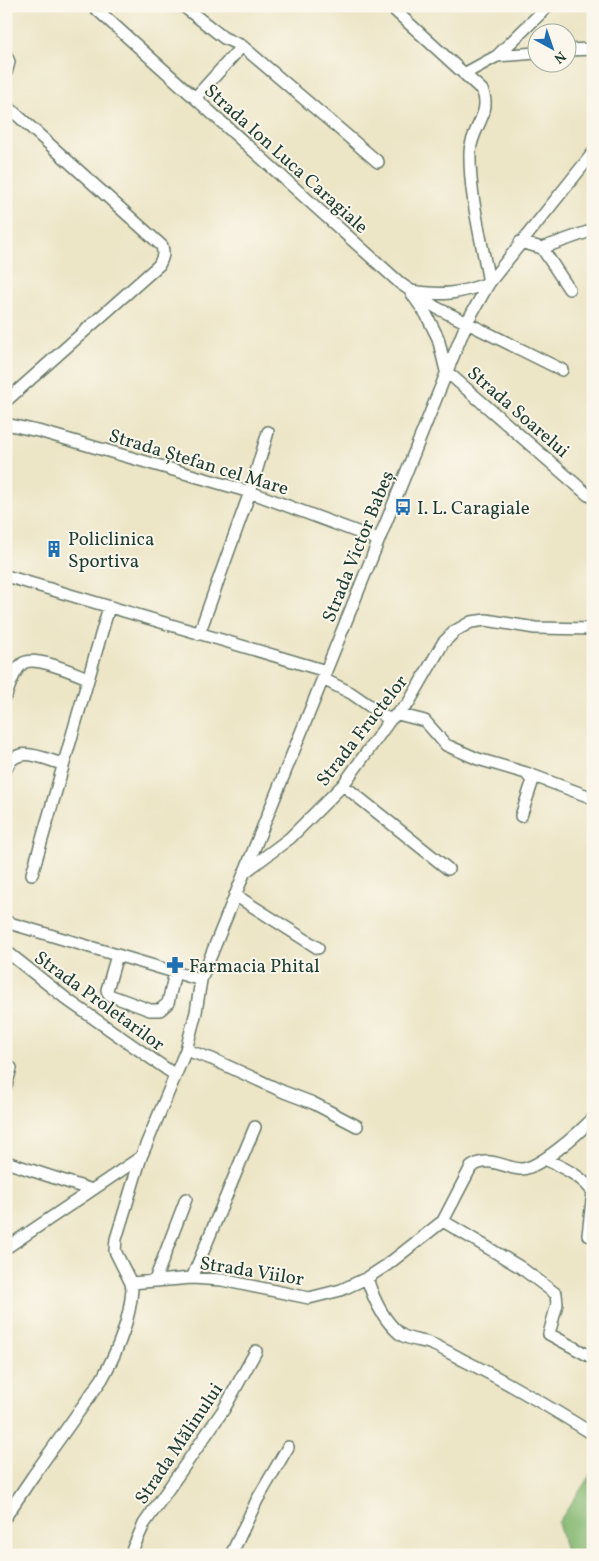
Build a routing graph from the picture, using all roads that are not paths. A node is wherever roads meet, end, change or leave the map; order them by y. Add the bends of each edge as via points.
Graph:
1 (93, 6) edge
2 (183, 6) edge
3 (390, 6) edge
4 (548, 6) edge
5 (242, 46) junction
6 (576, 50) edge
7 (593, 50) edge
8 (526, 53) edge
9 (6, 55) edge
10 (497, 56) junction
11 (6, 73) edge
12 (464, 74) junction
13 (195, 98) junction
14 (6, 105) edge
15 (593, 153) edge
16 (378, 162) dead end
17 (593, 230) edge
18 (520, 242) junction
19 (542, 248) junction
20 (489, 283) junction
21 (569, 289) dead end
22 (410, 291) junction
23 (466, 322) junction
24 (562, 370) dead end
25 (446, 371) junction
26 (6, 401) edge
27 (6, 424) edge
28 (268, 432) dead end
29 (250, 492) junction
30 (593, 497) edge
31 (379, 540) junction
32 (6, 576) edge
33 (109, 607) junction
34 (593, 629) edge
35 (199, 634) junction
36 (324, 675) junction
37 (88, 678) junction
38 (6, 695) edge
39 (394, 717) junction
40 (62, 764) junction
41 (6, 768) edge
42 (526, 773) junction
43 (342, 785) junction
44 (593, 798) edge
45 (521, 816) dead end
46 (448, 869) dead end
47 (244, 873) junction
48 (32, 874) dead end
49 (235, 895) junction
50 (6, 922) edge
51 (318, 948) dead end
52 (6, 951) edge
53 (117, 955) junction
54 (175, 972) junction
55 (201, 980) junction
56 (186, 1050) junction
57 (11, 1068) dead end
58 (175, 1075) junction
59 (6, 1086) edge
60 (593, 1118) edge
61 (357, 1126) dead end
62 (255, 1127) dead end
63 (141, 1157) junction
64 (545, 1159) junction
65 (6, 1162) edge
66 (92, 1190) junction
67 (186, 1199) dead end
68 (443, 1221) junction
69 (593, 1237) edge
70 (6, 1248) edge
71 (192, 1278) junction
72 (367, 1278) junction
73 (155, 1280) junction
74 (131, 1283) junction
75 (256, 1351) dead end
76 (593, 1358) edge
77 (593, 1434) edge
78 (288, 1447) dead end
79 (6, 1515) edge
80 (130, 1555) edge
81 (231, 1555) edge

1 - 13 street, Strada Ion Luca Caragiale
2 - 5 street via 224,38
3 - 12 street
4 - 10 street
5 - 13 street
5 - 16 street
6 - 7 street
8 - 10 street
9 - 11 street
10 - 12 street
12 - 20 street via 482,90 486,99 486,107 474,132 470,159
13 - 22 street, Strada Ion Luca Caragiale
14 - 26 street via 162,246 163,257 146,277
15 - 18 street, Strada Victor Babeș
17 - 19 street
18 - 19 street
18 - 20 street, Strada Victor Babeș
19 - 21 street
20 - 22 street via 450,294
20 - 23 street, Strada Victor Babeș
22 - 23 street, Strada Ion Luca Caragiale
22 - 25 street via 438,338
23 - 24 street, Strada Ion Luca Caragiale
23 - 25 street, Strada Victor Babeș
25 - 30 street, Strada Soarelui
25 - 31 street, Strada Victor Babeș
27 - 29 street, Strada Ștefan cel Mare
28 - 29 street
29 - 31 street, Strada Ștefan cel Mare
29 - 35 street
31 - 36 street, Strada Victor Babeș
32 - 33 street
33 - 35 street
33 - 37 street
34 - 39 street, Strada Fructelor via 535,628 486,620 471,622 443,643 415,695
35 - 36 street
36 - 39 street
36 - 47 street, Strada Victor Babeș
37 - 38 street via 31,660 22,663 16,671
37 - 40 street
39 - 42 street via 424,721 446,745 478,759
39 - 43 street, Strada Fructelor
40 - 41 street via 22,754 14,757
40 - 48 street
42 - 44 street
42 - 45 street via 532,783
43 - 46 street
43 - 47 street, Strada Fructelor via 290,838
47 - 49 street, Strada Victor Babeș
49 - 51 street
49 - 55 street, Strada Victor Babeș
50 - 53 street
52 - 58 street, Strada Proletarilor via 69,1001
53 - 54 street
53 - 54 street via 107,990 109,995 150,1010 160,1010 168,1003
54 - 55 street
55 - 56 street, Strada Victor Babeș
56 - 58 street, Strada Victor Babeș
56 - 61 street via 312,1103
57 - 59 street
58 - 63 street, Strada Victor Babeș
60 - 64 street, Strada Viilor
62 - 71 street
63 - 66 street
63 - 74 street, Strada Victor Babeș via 115,1251
64 - 68 street, Strada Viilor via 519,1169 499,1162 470,1167
64 - 69 street via 575,1174 593,1192 588,1235
65 - 66 street
66 - 70 street
67 - 73 street
68 - 72 street, Strada Viilor
68 - 76 street via 520,1267 556,1294 557,1304 549,1334
71 - 72 street, Strada Viilor via 249,1284 309,1298 341,1290
71 - 73 street, Strada Viilor
72 - 77 street via 374,1300 398,1333 465,1360
73 - 74 street, Strada Viilor
74 - 79 street via 126,1320 111,1363
75 - 80 street, Strada Mălinului via 224,1409 144,1524
78 - 81 street via 257,1500

